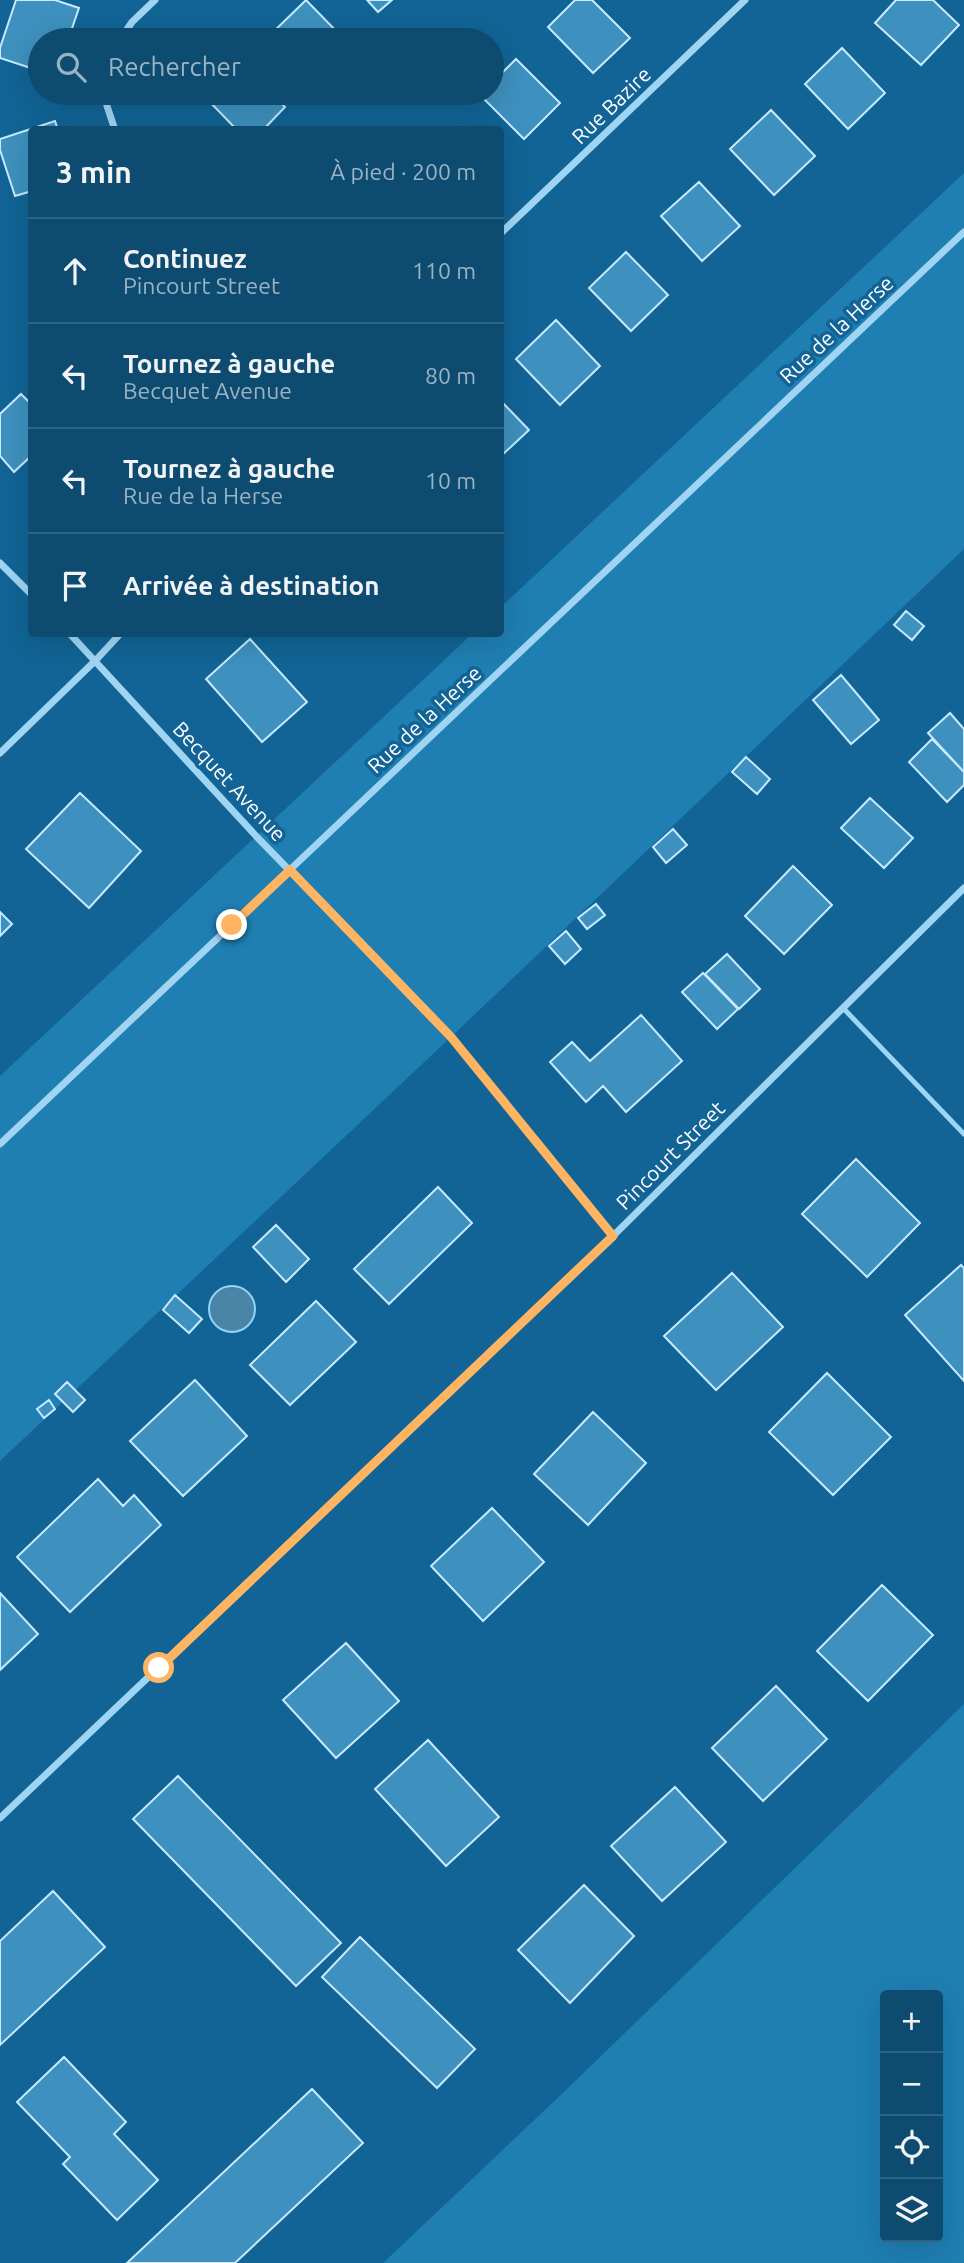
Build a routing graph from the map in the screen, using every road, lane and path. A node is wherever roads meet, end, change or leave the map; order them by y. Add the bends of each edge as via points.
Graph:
1 (155, 0) edge
2 (745, 0) edge
3 (128, 28) edge
4 (107, 105) edge
5 (114, 126) edge
6 (504, 230) edge
7 (964, 232) edge
8 (0, 564) edge
9 (28, 591) edge
10 (73, 637) edge
11 (117, 637) edge
12 (96, 660) junction
13 (0, 753) edge
14 (290, 870) junction
15 (964, 888) edge
16 (843, 1008) junction
17 (964, 1134) edge
18 (0, 1144) edge
19 (613, 1236) junction
20 (0, 1818) edge

1 - 3 street
2 - 6 street, Rue Bazire
4 - 5 street
7 - 14 street, Rue de la Herse
8 - 9 street
10 - 12 street, Becquet Avenue
11 - 12 street
12 - 13 street
12 - 14 street, Becquet Avenue
14 - 18 street, Rue de la Herse
14 - 19 street, Becquet Avenue via 451,1037
15 - 16 street, Pincourt Street
16 - 17 lane
16 - 19 street, Pincourt Street
19 - 20 street, Pincourt Street

